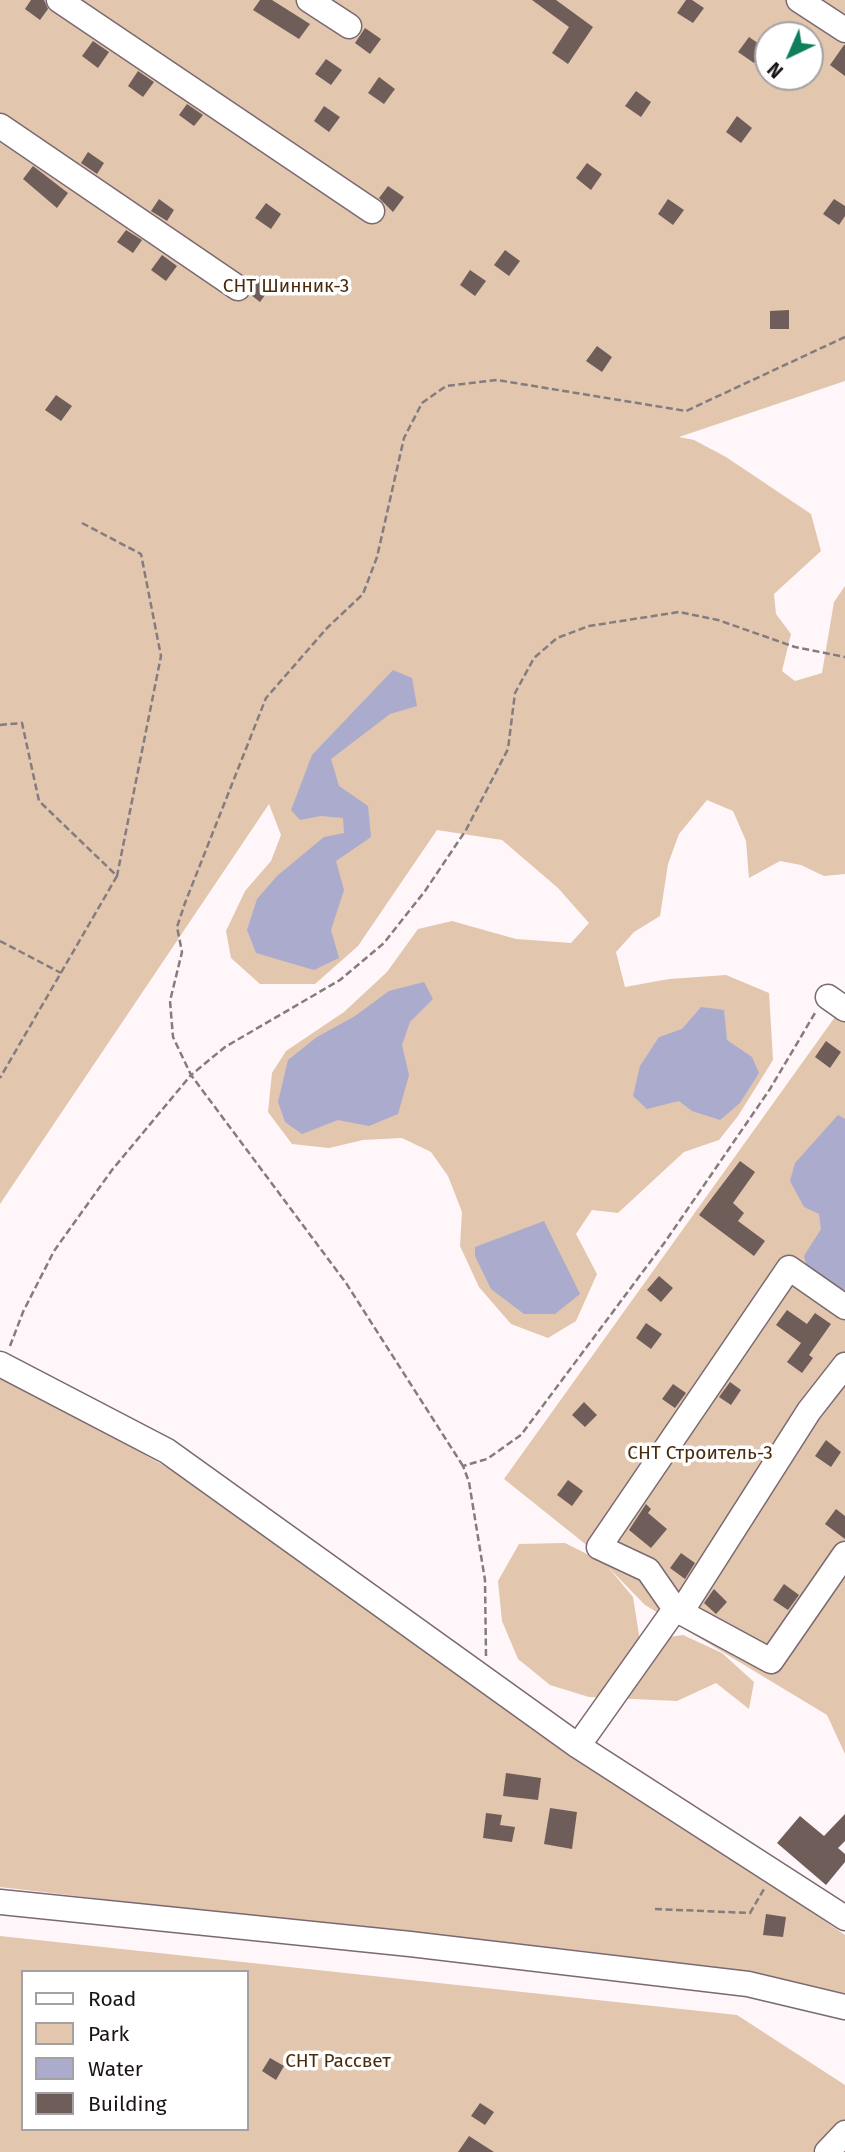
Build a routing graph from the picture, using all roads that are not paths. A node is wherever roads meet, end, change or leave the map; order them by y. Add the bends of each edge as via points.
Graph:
1 (59, 0) edge
2 (309, 0) edge
3 (799, 0) edge
4 (349, 26) dead end
5 (845, 30) edge
6 (0, 126) edge
7 (372, 211) dead end
8 (238, 288) dead end
9 (845, 1307) edge
10 (1, 1364) edge
11 (845, 1365) edge
12 (845, 1555) edge
13 (678, 1610) junction
14 (579, 1746) junction
15 (0, 1902) edge
16 (845, 1918) edge
17 (845, 2007) edge
18 (845, 2133) edge
19 (827, 2152) edge

1 - 7 street
2 - 4 street
3 - 5 street
6 - 8 street
9 - 13 street via 789,1268 599,1547 648,1570
10 - 14 street via 167,1451
11 - 13 street via 809,1411
12 - 13 street via 771,1661
13 - 14 street
14 - 16 street
15 - 17 street via 748,1984
18 - 19 street

